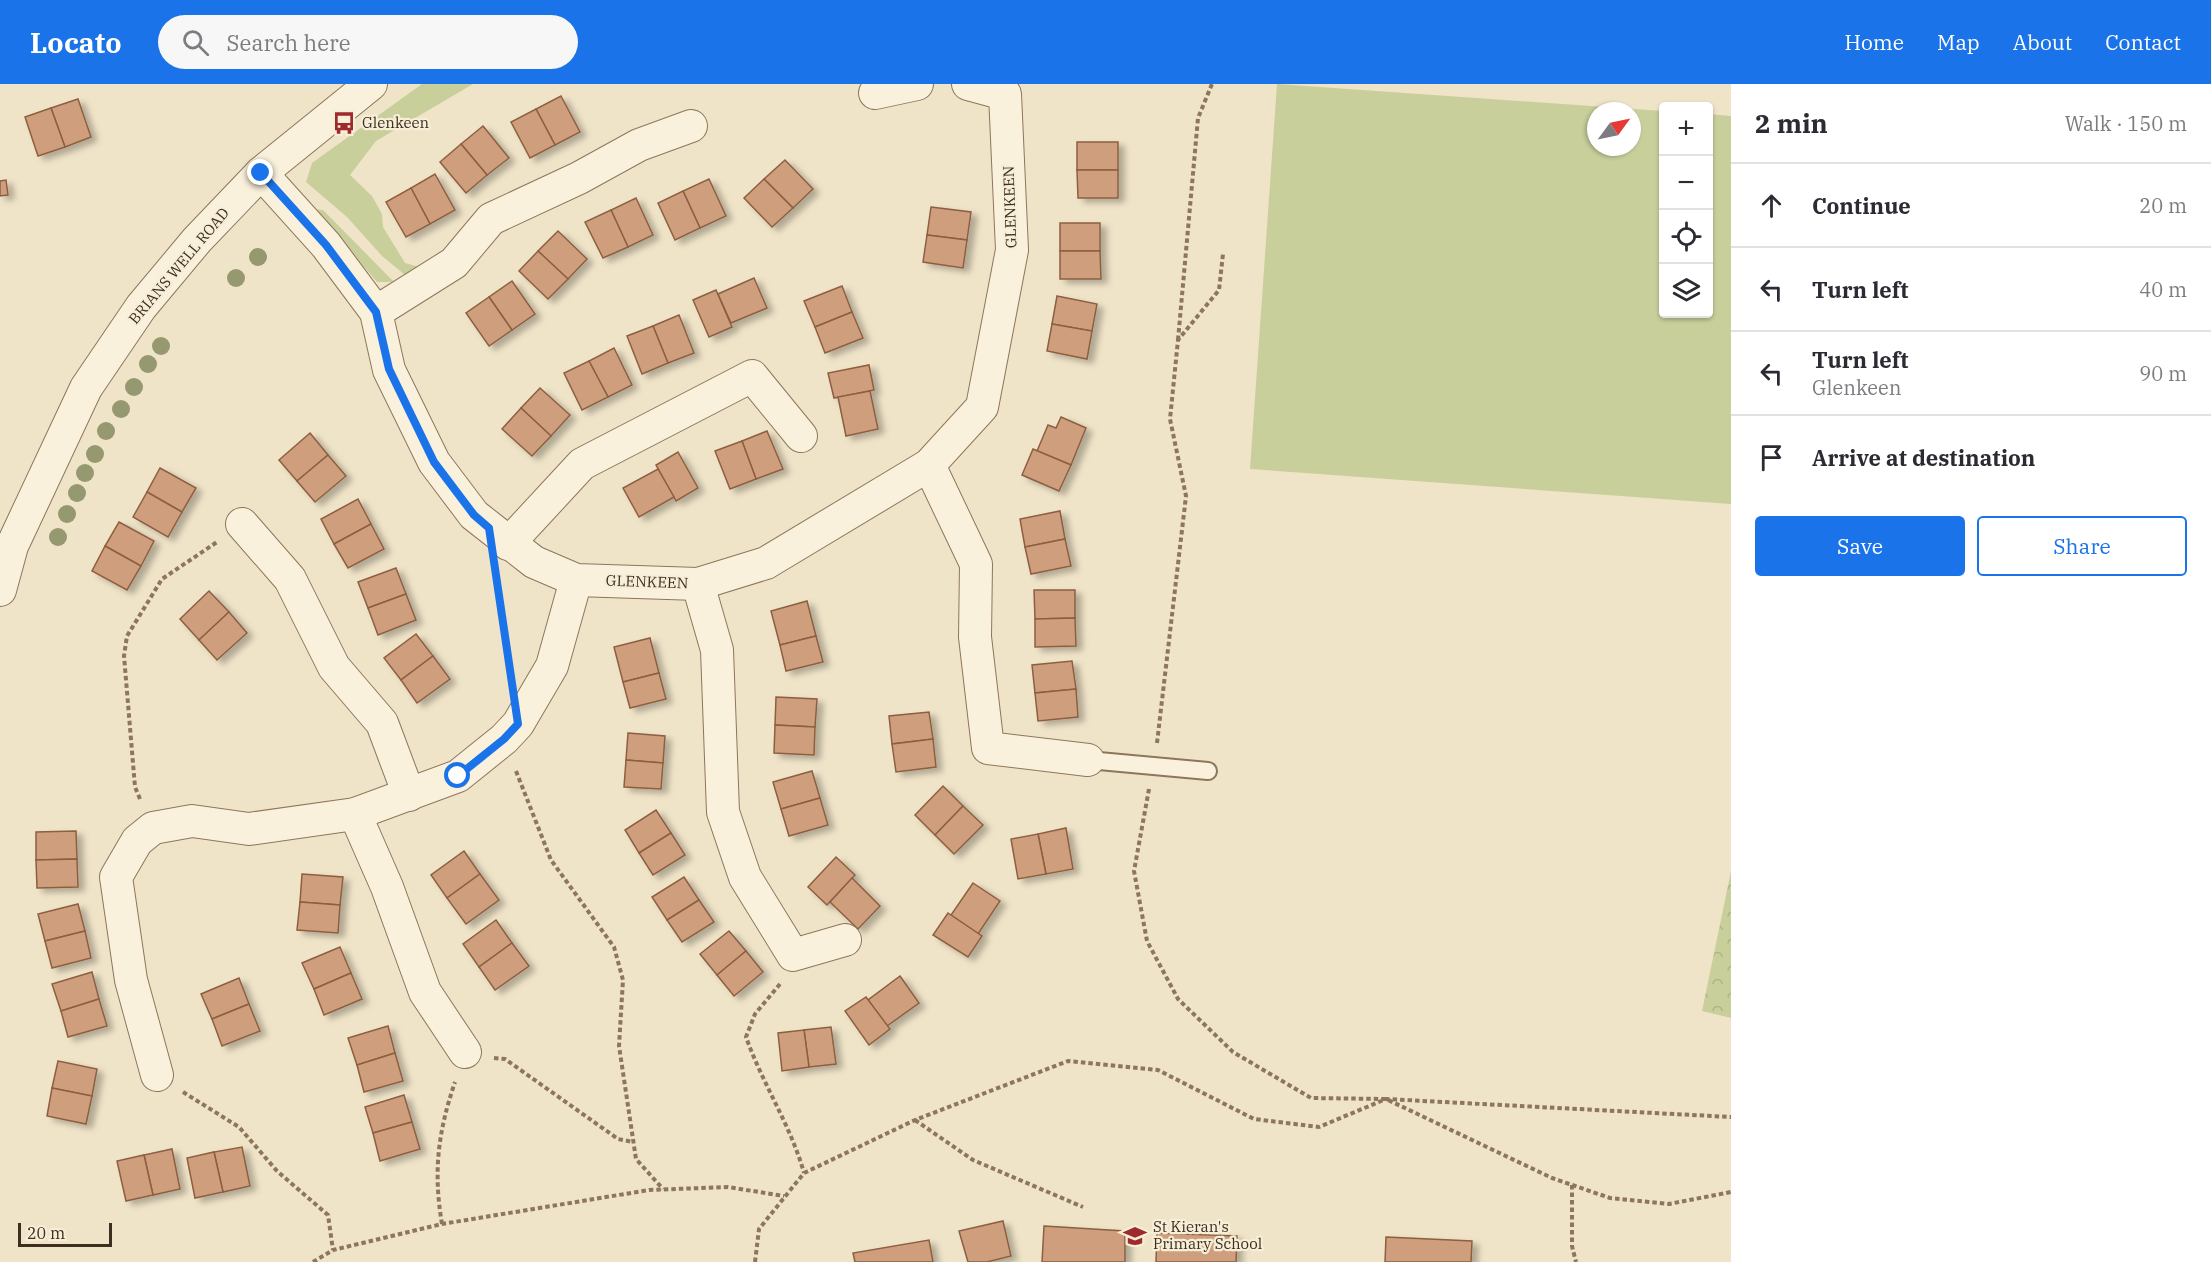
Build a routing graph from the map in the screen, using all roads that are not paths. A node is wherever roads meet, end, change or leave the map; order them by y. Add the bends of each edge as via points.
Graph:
1 (371, 84) edge
2 (917, 84) edge
3 (968, 84) edge
4 (875, 93) dead end
5 (691, 126) dead end
6 (261, 173) junction
7 (376, 312) junction
8 (801, 436) dead end
9 (929, 465) junction
10 (242, 524) road end
11 (499, 536) junction
12 (576, 580) junction
13 (698, 584) junction
14 (0, 591) edge
15 (1088, 760) joint
16 (1208, 771) dead end
17 (409, 795) junction
18 (355, 813) junction
19 (845, 940) dead end
20 (465, 1052) road end
21 (157, 1075) road end

1 - 6 street, BRIANS WELL ROAD
2 - 4 street
3 - 9 street, GLENKEEN via 1005,94 1012,250 982,407
5 - 7 street via 639,145 491,219 454,263
6 - 7 street, GLENKEEN via 326,245
6 - 14 street, BRIANS WELL ROAD via 141,307 86,388 12,546
7 - 11 street, GLENKEEN via 389,369 434,462 474,515
8 - 11 street via 752,376 582,464
9 - 13 street, GLENKEEN via 766,563
9 - 15 street via 976,564 975,636 988,748
10 - 17 street via 290,579 334,668 382,723
11 - 12 street, GLENKEEN via 534,562
12 - 13 street, GLENKEEN
12 - 17 street via 552,666 511,731 458,776
13 - 19 street via 717,650 723,812 745,877 793,956
15 - 16 lane
17 - 18 street
18 - 20 street via 425,992
18 - 21 street via 249,829 192,821 153,828 137,841 116,877 131,980

